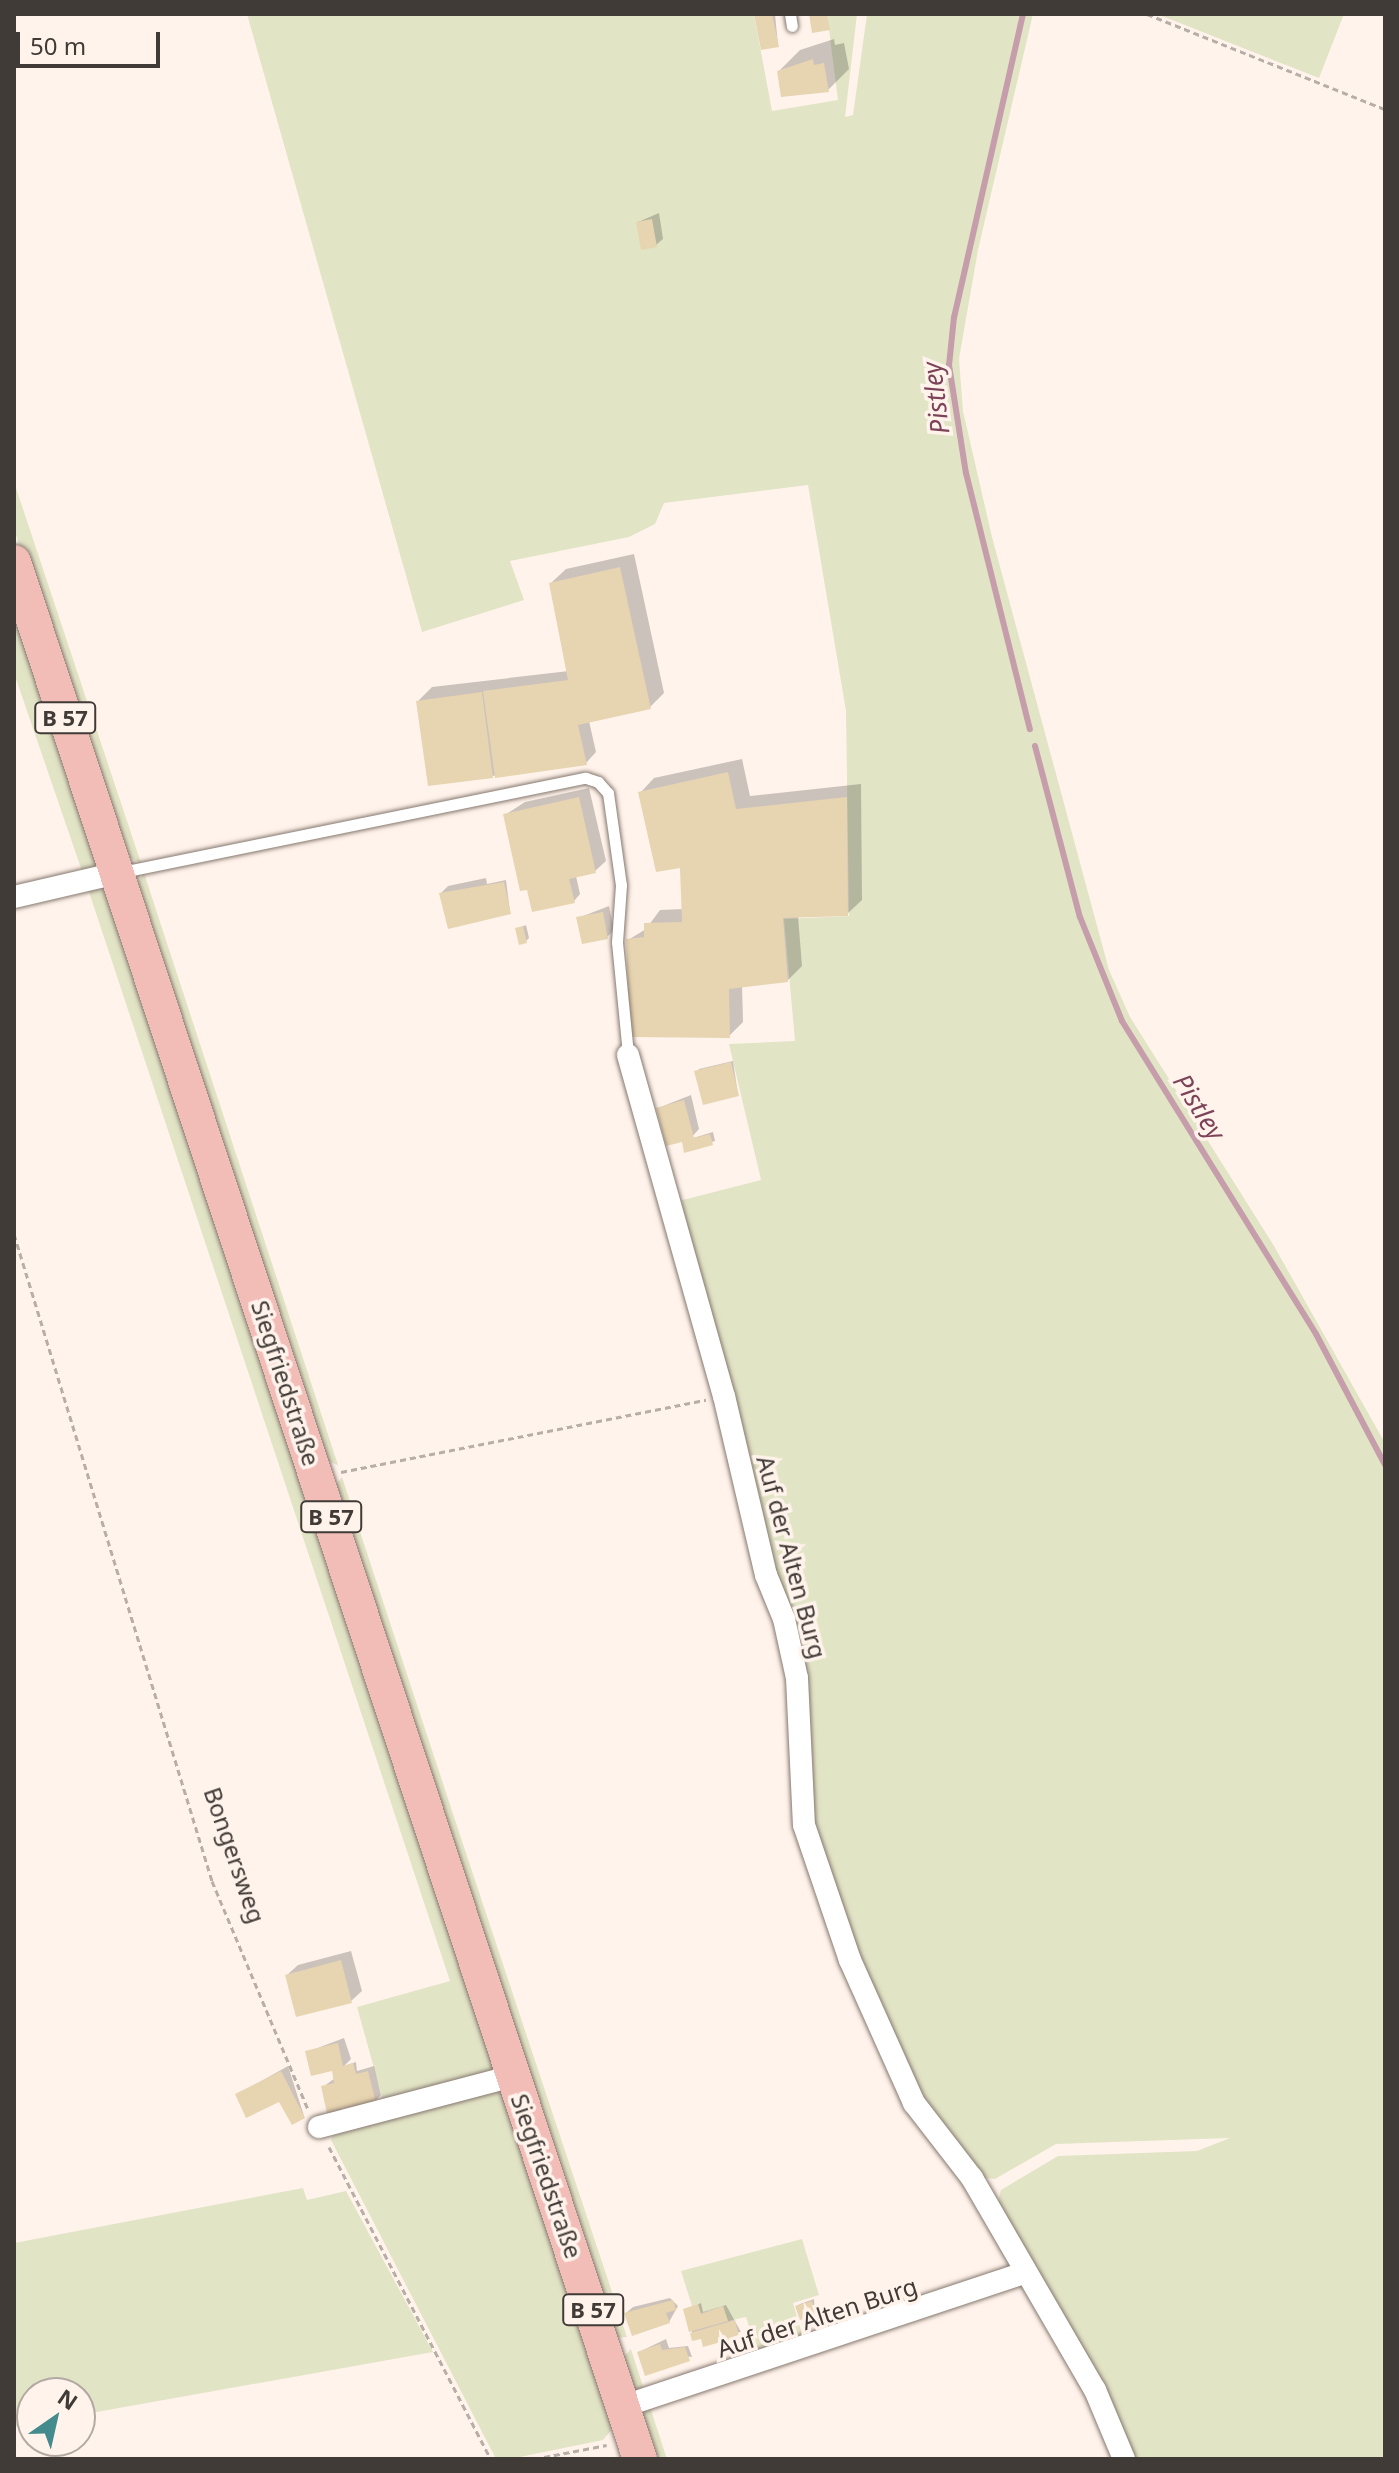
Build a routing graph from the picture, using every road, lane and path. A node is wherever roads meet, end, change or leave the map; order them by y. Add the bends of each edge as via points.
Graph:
1 (1147, 14) edge
2 (1385, 109) edge
3 (14, 562) edge
4 (117, 873) junction
5 (14, 897) edge
6 (628, 1055) joint
7 (14, 1234) edge
8 (724, 1396) junction
9 (317, 1477) junction
10 (513, 2076) junction
11 (319, 2127) junction
12 (1024, 2273) junction
13 (624, 2406) junction
14 (637, 2449) edge
15 (491, 2459) edge
16 (534, 2459) edge
17 (1124, 2459) edge

1 - 2 path
3 - 4 main road, B 57
4 - 5 street
4 - 6 lane via 586,778 598,782 608,793 621,885 617,942
4 - 9 main road, Siegfriedstraße / B 57
6 - 8 street, Auf der Alten Burg
7 - 11 path, Bongersweg via 212,1881
8 - 9 path
8 - 12 street, Auf der Alten Burg via 766,1575 784,1619 797,1678 804,1825 824,1885 850,1960 914,2103 972,2178
9 - 10 main road, Siegfriedstraße / B 57
10 - 11 street, Siegfriedstraße
10 - 13 main road, Siegfriedstraße / B 57
11 - 15 path, Bongersweg
12 - 13 street, Auf der Alten Burg
12 - 17 street, Auf der Alten Burg via 1095,2390
13 - 14 main road, Siegfriedstraße / B 57
14 - 16 path

